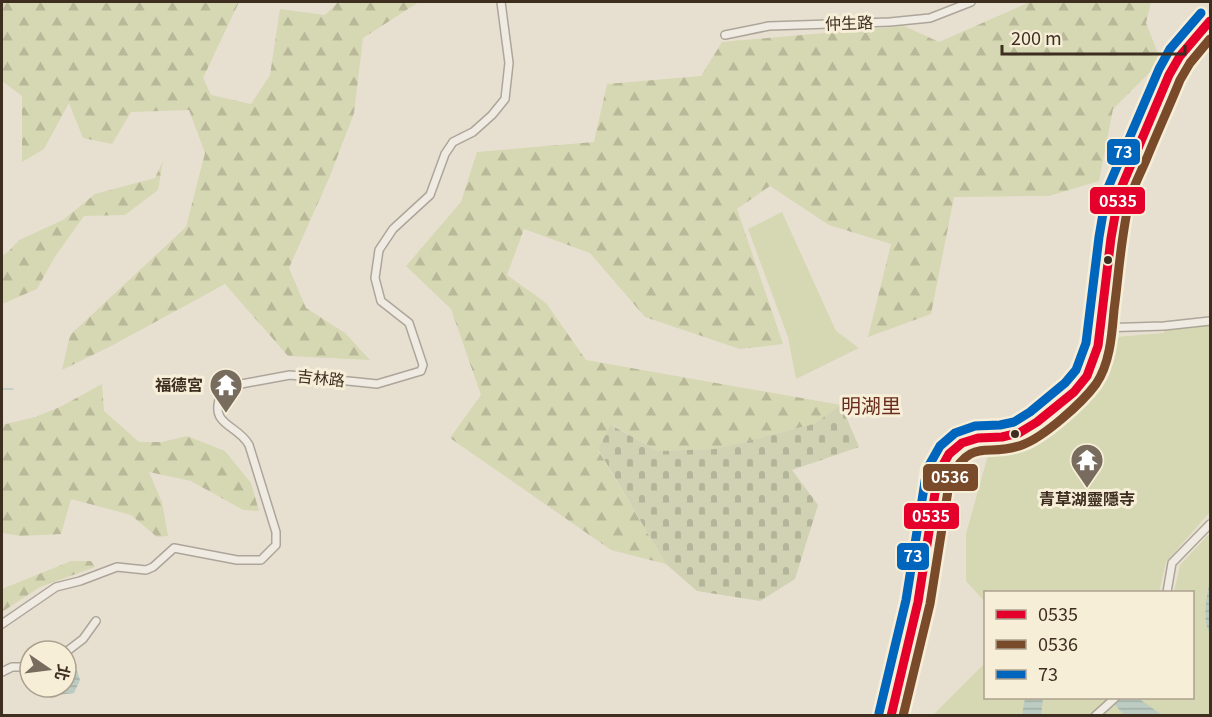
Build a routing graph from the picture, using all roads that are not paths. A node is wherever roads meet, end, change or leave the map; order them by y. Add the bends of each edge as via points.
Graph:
1 (501, 2) edge
2 (971, 2) edge
3 (1210, 21) edge
4 (725, 35) dead end
5 (1210, 321) edge
6 (1099, 328) junction
7 (1210, 524) edge
8 (1167, 591) edge
9 (96, 621) dead end
10 (2, 624) edge
11 (78, 643) edge
12 (18, 667) edge
13 (2, 672) edge
14 (1114, 699) edge
15 (891, 716) edge
16 (1095, 716) edge

1 - 10 street, 吉林路 via 509,63 505,99 473,132 453,142 430,195 393,229 379,250 375,278 381,301 409,323 423,365 421,371 377,384 290,375 241,384 219,400 216,410 218,418 249,445 276,532 276,545 261,560 237,560 174,548 146,570 117,567 56,587
2 - 4 street, 仲生路 via 930,18 769,26
3 - 6 street via 1169,75 1119,193
5 - 6 street
6 - 15 street via 1098,346 1087,376 1074,392 1019,433 962,443 949,454 938,474 912,636
7 - 8 street via 1172,563
9 - 11 street
12 - 13 street
14 - 16 street

